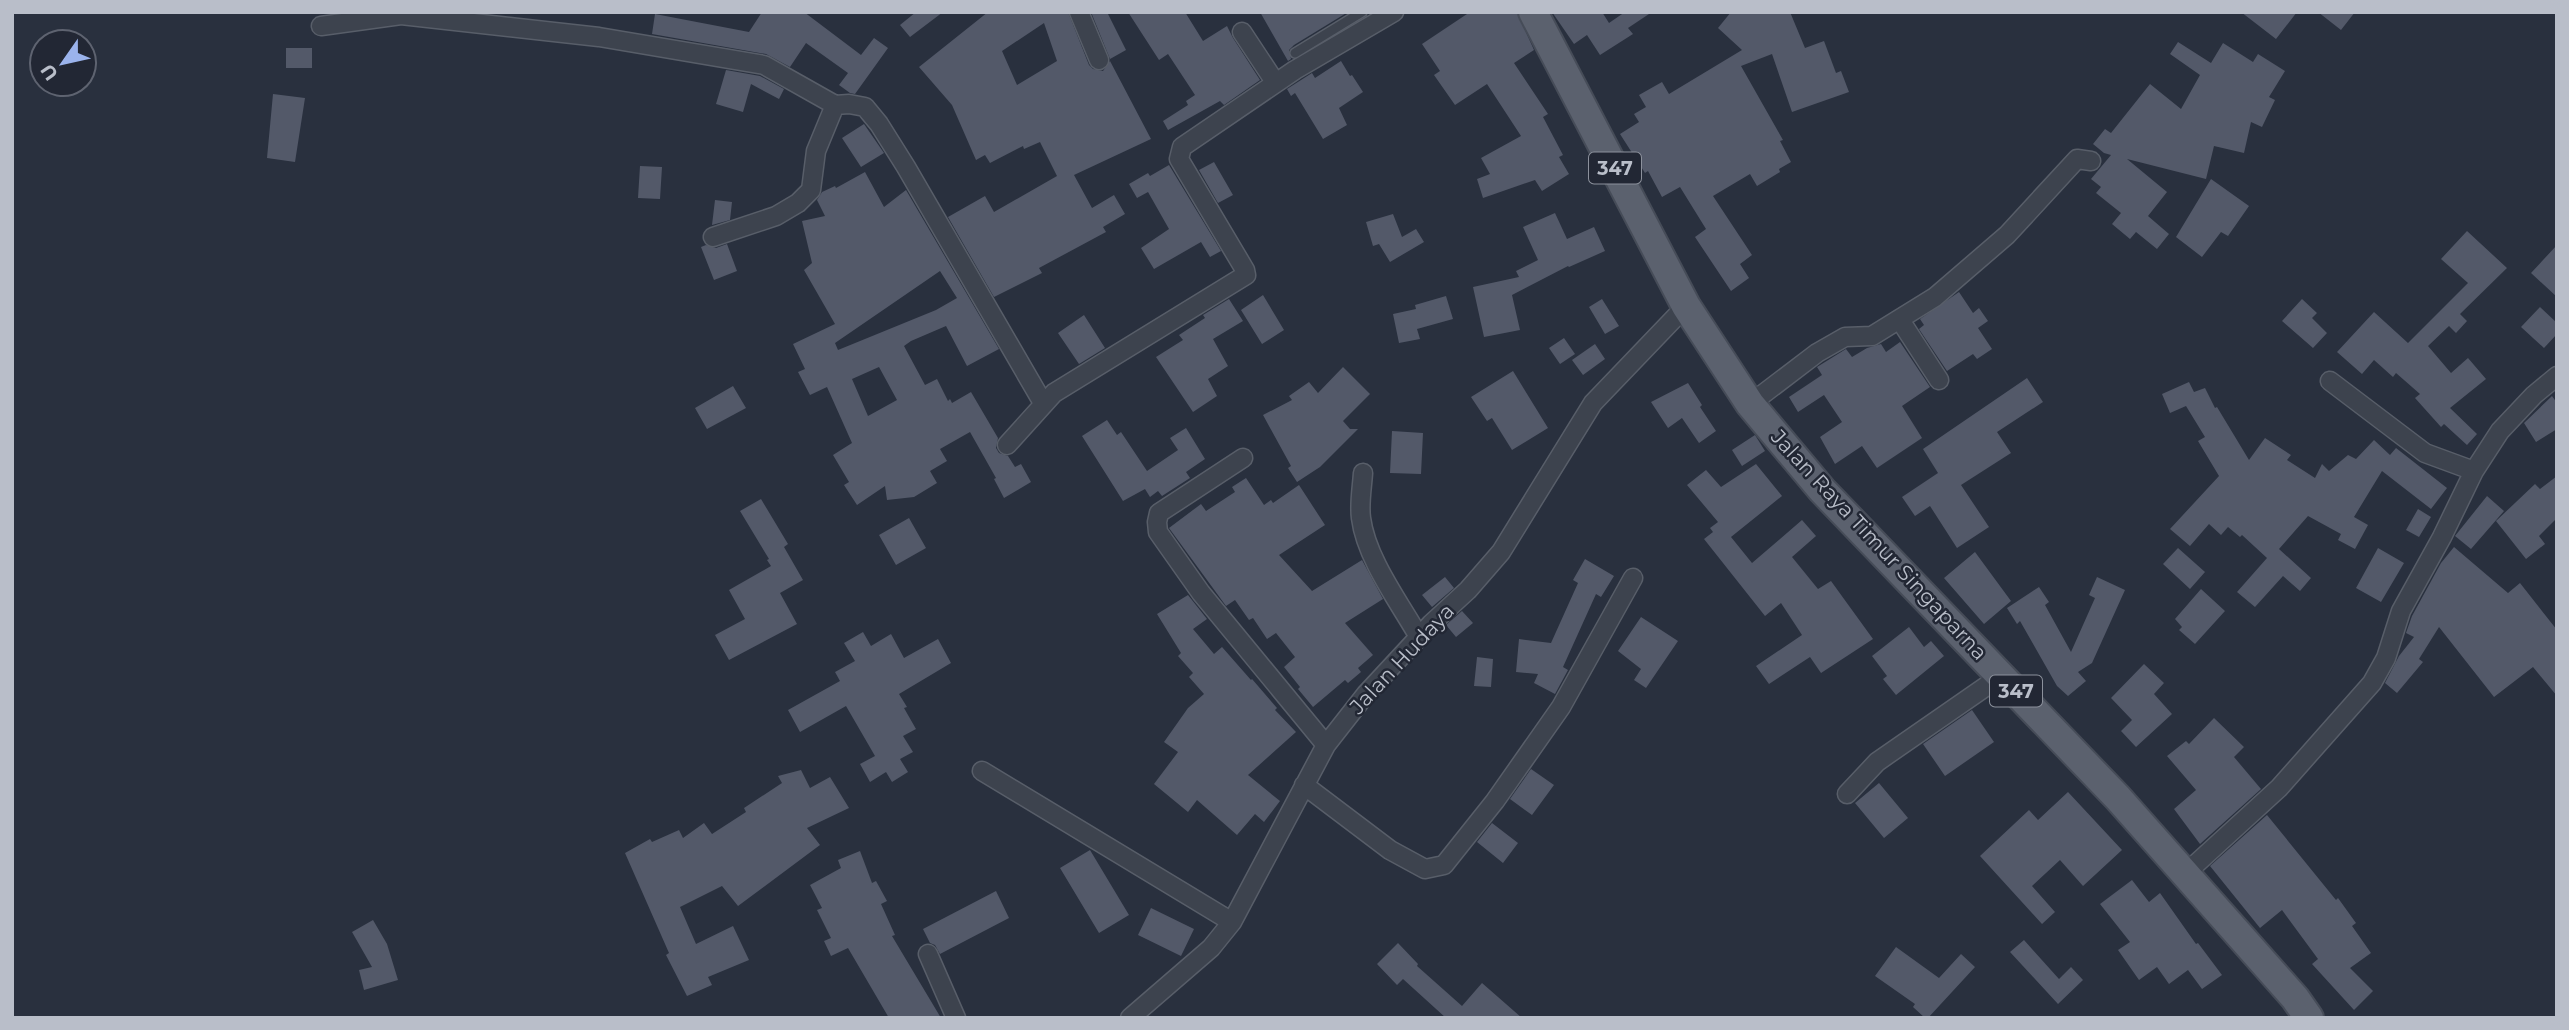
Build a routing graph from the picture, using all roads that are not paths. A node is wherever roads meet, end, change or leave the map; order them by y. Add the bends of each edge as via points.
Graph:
1 (1079, 12) edge
2 (1362, 12) edge
3 (1394, 12) edge
4 (1532, 12) edge
5 (321, 26) dead end
6 (1241, 33) dead end
7 (1295, 53) dead end
8 (1099, 60) dead end
9 (1275, 82) junction
10 (835, 105) junction
11 (2091, 161) dead end
12 (713, 237) dead end
13 (1692, 315) junction
14 (1900, 320) junction
15 (2557, 376) edge
16 (1939, 380) dead end
17 (2330, 381) dead end
18 (1043, 403) junction
19 (1750, 404) junction
20 (1007, 444) dead end
21 (1243, 458) dead end
22 (2474, 471) junction
23 (1363, 473) dead end
24 (1633, 579) dead end
25 (1419, 637) junction
26 (2001, 676) junction
27 (1326, 745) junction
28 (982, 771) dead end
29 (1304, 785) junction
30 (1847, 794) dead end
31 (2186, 873) junction
32 (1231, 922) junction
33 (928, 954) dead end
34 (956, 1018) edge
35 (1130, 1018) edge
36 (2309, 1018) edge

1 - 8 street
2 - 7 lane
3 - 9 street
4 - 13 main road, Jalan Raya Timur Singaparna / 347
5 - 10 street via 401,15 599,37 764,65
6 - 9 street
9 - 18 street via 1179,152 1246,275 1096,365
10 - 12 street via 816,151 811,190 776,216
10 - 18 street via 865,107 879,124
11 - 14 street via 2077,159 2007,235 1936,297
13 - 19 main road, Jalan Raya Timur Singaparna / 347
13 - 25 street, Jalan Hudaya via 1593,403 1501,552
14 - 16 street
14 - 19 street via 1872,336 1845,337
15 - 22 street via 2500,431
17 - 22 street via 2419,449
18 - 20 street
19 - 26 main road, Jalan Raya Timur Singaparna / 347 via 1822,490
21 - 27 street via 1159,513 1158,532 1201,593
22 - 31 street via 2401,611 2386,658 2372,683 2278,789
23 - 25 street via 1360,514 1370,552
24 - 29 street via 1561,706 1444,865 1425,869 1390,850
25 - 27 street, Jalan Hudaya
26 - 30 street via 1877,762
26 - 31 main road, Jalan Raya Timur Singaparna / 347
27 - 29 street, Jalan Hudaya
28 - 32 street
29 - 32 street, Jalan Hudaya
31 - 36 main road, Jalan Raya Timur Singaparna / 347
32 - 35 street, Jalan Hudaya via 1211,948
33 - 34 street

